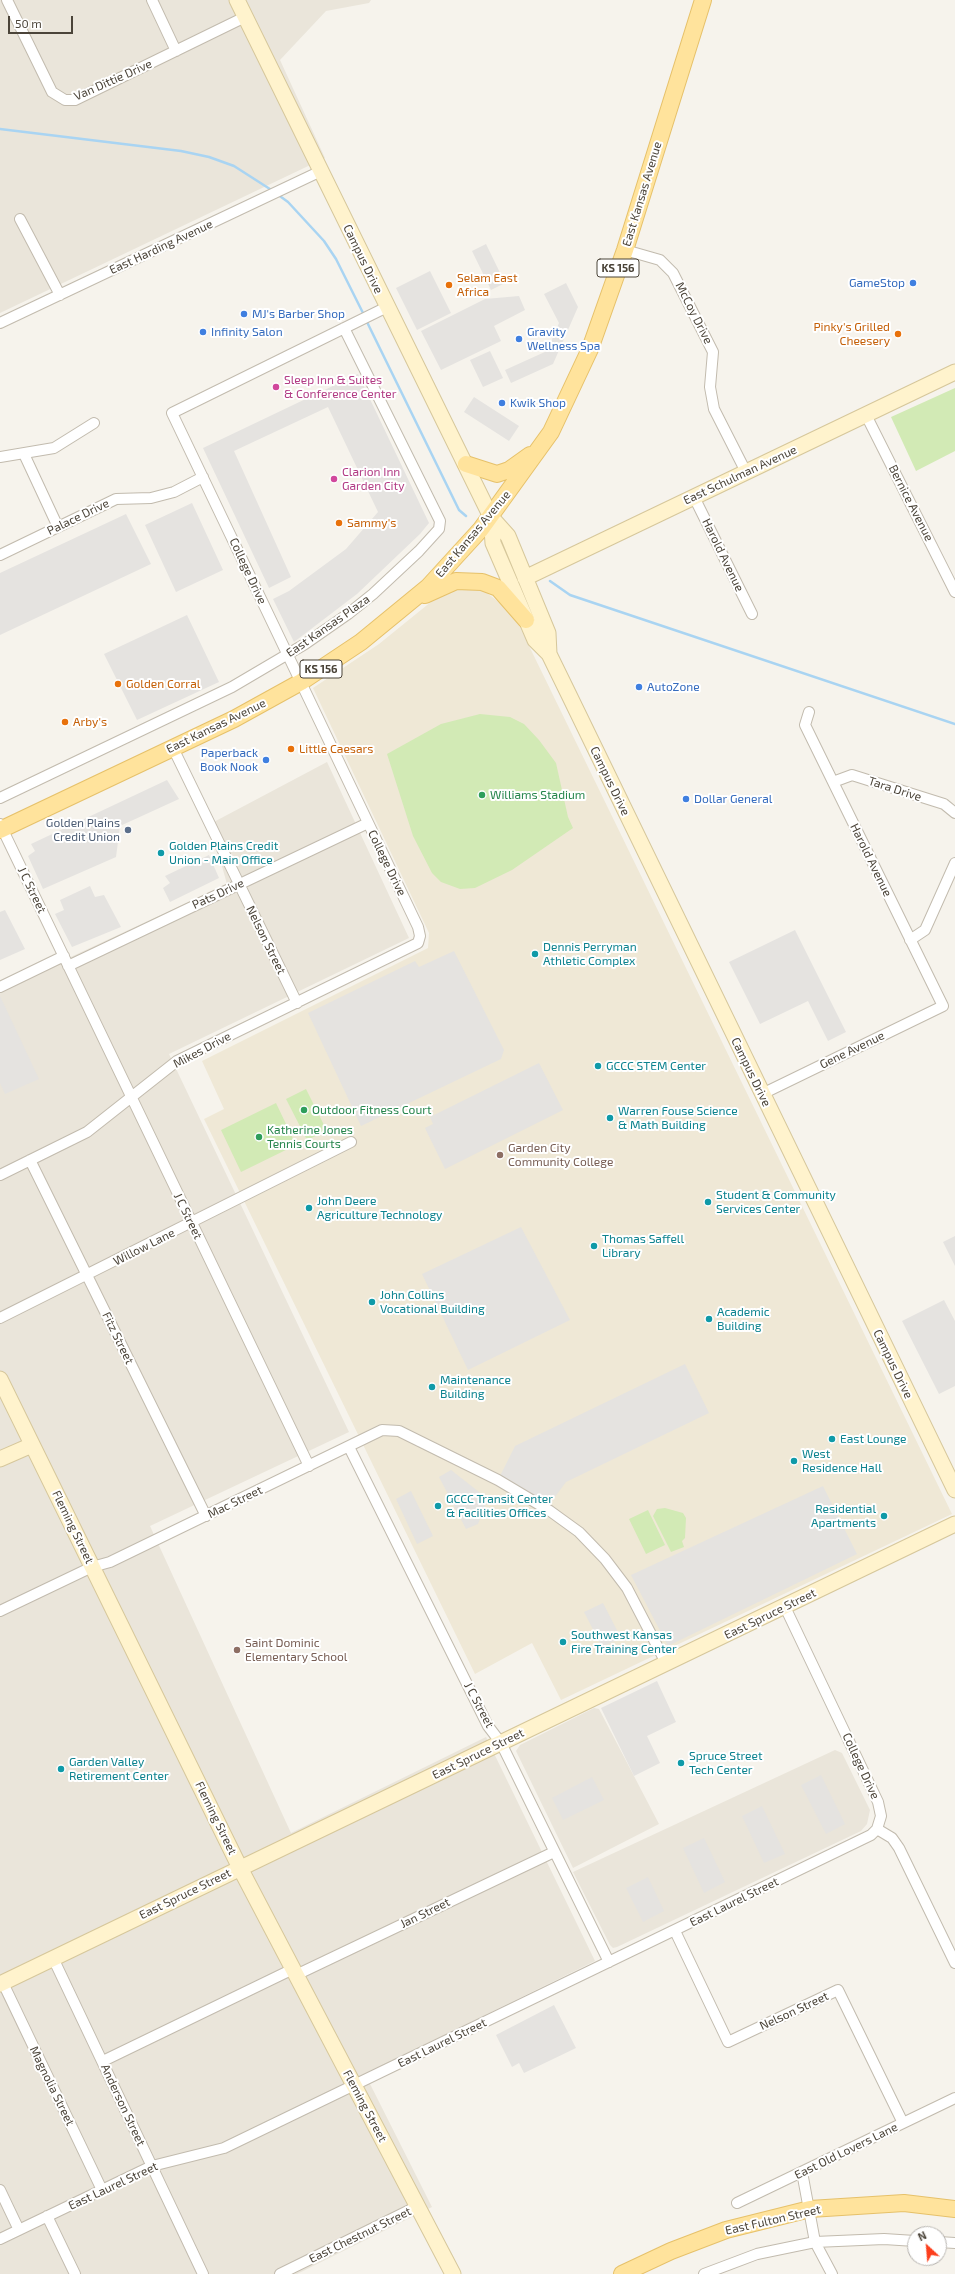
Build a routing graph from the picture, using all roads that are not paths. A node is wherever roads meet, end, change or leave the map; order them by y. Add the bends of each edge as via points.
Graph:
1 (7, 0) edge
2 (152, 0) edge
3 (237, 0) edge
4 (703, 0) edge
5 (245, 17) junction
6 (176, 51) junction
7 (321, 171) junction
8 (20, 218) dead end
9 (624, 250) junction
10 (60, 295) junction
11 (382, 310) junction
12 (0, 323) edge
13 (344, 328) junction
14 (955, 372) edge
15 (866, 415) junction
16 (94, 423) dead end
17 (539, 449) junction
18 (24, 454) junction
19 (0, 457) edge
20 (466, 464) junction
21 (746, 472) junction
22 (204, 477) junction
23 (694, 497) junction
24 (490, 517) junction
25 (58, 527) junction
26 (0, 555) edge
27 (525, 578) junction
28 (955, 592) edge
29 (411, 602) junction
30 (752, 614) dead end
31 (526, 620) junction
32 (549, 654) junction
33 (288, 655) junction
34 (301, 682) junction
35 (809, 712) dead end
36 (173, 748) junction
37 (833, 782) junction
38 (0, 798) edge
39 (955, 814) edge
40 (368, 823) junction
41 (1, 827) edge
42 (955, 863) edge
43 (239, 884) junction
44 (910, 940) junction
45 (416, 946) joint
46 (66, 961) junction
47 (0, 987) edge
48 (297, 1003) junction
49 (943, 1006) joint
50 (762, 1094) junction
51 (131, 1098) junction
52 (351, 1142) dead end
53 (30, 1160) junction
54 (0, 1174) edge
55 (192, 1223) junction
56 (87, 1276) junction
57 (0, 1318) edge
58 (0, 1379) edge
59 (32, 1445) junction
60 (349, 1447) junction
61 (0, 1459) edge
62 (309, 1466) junction
63 (955, 1490) edge
64 (206, 1516) junction
65 (955, 1524) edge
66 (92, 1567) junction
67 (785, 1606) junction
68 (0, 1611) edge
69 (666, 1663) junction
70 (501, 1743) junction
71 (877, 1829) junction
72 (554, 1852) junction
73 (240, 1868) junction
74 (675, 1931) junction
75 (53, 1958) junction
76 (608, 1962) junction
77 (955, 1963) edge
78 (295, 1972) junction
79 (1, 1983) edge
80 (103, 2061) junction
81 (354, 2086) junction
82 (955, 2098) edge
83 (903, 2123) junction
84 (152, 2166) junction
85 (802, 2172) junction
86 (0, 2190) edge
87 (102, 2190) junction
88 (736, 2203) dead end
89 (418, 2206) junction
90 (955, 2209) edge
91 (810, 2210) junction
92 (47, 2216) junction
93 (19, 2230) junction
94 (0, 2239) edge
95 (907, 2239) edge
96 (816, 2242) junction
97 (75, 2274) edge
98 (203, 2274) edge
99 (280, 2274) edge
100 (453, 2274) edge
101 (622, 2274) edge
102 (704, 2274) edge
103 (832, 2274) edge

1 - 6 street, Van Dittie Drive via 52,92 65,100 75,100
2 - 6 street
3 - 5 street, Campus Drive
4 - 9 main road, East Kansas Avenue / KS 156
5 - 6 street, Van Dittie Drive
5 - 7 street, Campus Drive
7 - 10 street, East Harding Avenue
7 - 11 street, Campus Drive
8 - 10 street
9 - 17 main road, East Kansas Avenue / KS 156 via 590,348 551,432
9 - 21 street, McCoy Drive via 660,260 673,273 713,352 710,387 714,409
10 - 12 street, East Harding Avenue
11 - 13 street, College Drive
11 - 20 street, Campus Drive
13 - 22 street, College Drive via 172,412
13 - 33 street, East Kansas Plaza via 440,521 439,529 373,594
14 - 15 street, East Schulman Avenue
15 - 21 street, East Schulman Avenue
15 - 28 street, Bernice Avenue
16 - 18 street via 54,448
17 - 20 main road via 510,470 497,474
17 - 24 main road, East Kansas Avenue / KS 156
18 - 19 street
18 - 25 street
20 - 24 street, Campus Drive
21 - 23 street, East Schulman Avenue
22 - 25 street, Palace Drive via 174,492 151,498 116,498
22 - 33 street, College Drive
23 - 27 street, East Schulman Avenue
23 - 30 street, Harold Avenue
24 - 27 street, Campus Drive via 508,536
24 - 29 main road, East Kansas Avenue / KS 156 via 428,587
24 - 31 street, Campus Drive via 493,543
25 - 26 street, Palace Drive
27 - 32 street, Campus Drive via 548,633
29 - 31 main road via 456,581 482,582 498,588
29 - 34 main road, East Kansas Avenue / KS 156 via 361,642
31 - 32 street, Campus Drive via 535,640
32 - 50 street, Campus Drive
33 - 34 street, College Drive
33 - 38 street, East Kansas Plaza via 232,688
34 - 36 main road, East Kansas Avenue / KS 156
34 - 40 street, College Drive
35 - 37 street, Harold Avenue via 805,725
36 - 41 main road, East Kansas Avenue / KS 156
36 - 43 street, Nelson Street
37 - 39 street, Tara Drive via 852,775 944,804
37 - 44 street, Harold Avenue
40 - 43 street, Pats Drive
40 - 45 street, College Drive via 418,927 420,936
41 - 46 street, J C Street
42 - 44 street via 925,930
43 - 46 street, Pats Drive
43 - 48 street, Nelson Street
44 - 49 street, Harold Avenue
45 - 48 street, Mikes Drive
46 - 47 street, Pats Drive
46 - 51 street, J C Street
48 - 51 street, Mikes Drive via 177,1061
49 - 50 street, Gene Avenue
50 - 63 street, Campus Drive
51 - 53 street, Mikes Drive via 87,1132
51 - 55 street, J C Street
52 - 55 street, Willow Lane
53 - 54 street, Mikes Drive
53 - 56 street, Fitz Street
55 - 56 street, Willow Lane
55 - 62 street, J C Street
56 - 57 street, Willow Lane
56 - 64 street, Fitz Street
58 - 59 street, Fleming Street
59 - 61 street
59 - 66 street, Fleming Street
60 - 62 street, Mac Street
60 - 69 street, Mac Street via 382,1430 399,1431 498,1480 550,1512 592,1545 627,1588
60 - 70 street, J C Street via 488,1726
62 - 64 street, Mac Street
64 - 66 street, Mac Street via 110,1562
65 - 67 street, East Spruce Street
66 - 68 street, Mac Street
66 - 73 street, Fleming Street
67 - 69 street, East Spruce Street
67 - 71 street, College Drive via 878,1802 881,1816
69 - 70 street, East Spruce Street
70 - 72 street, J C Street
70 - 73 street, East Spruce Street
71 - 74 street, East Laurel Street via 863,1840
71 - 77 street via 892,1838 899,1848
72 - 76 street, J C Street
72 - 78 street, Jan Street
73 - 75 street, East Spruce Street
73 - 78 street, Fleming Street
74 - 76 street, East Laurel Street
74 - 83 street, Nelson Street via 728,2042 838,1990
75 - 79 street, East Spruce Street
75 - 80 street, Anderson Street
76 - 81 street, East Laurel Street
78 - 80 street, Jan Street
78 - 81 street, Fleming Street
79 - 87 street, Magnolia Street
80 - 84 street, Anderson Street
81 - 84 street, East Laurel Street via 224,2148
81 - 89 street, Fleming Street
82 - 83 street, East Old Lovers Lane
83 - 85 street, East Old Lovers Lane
84 - 87 street, East Laurel Street
84 - 98 street, Anderson Street
85 - 88 street, East Old Lovers Lane
85 - 91 street
86 - 93 street
87 - 92 street, East Laurel Street
89 - 99 street, East Chestnut Street
89 - 100 street, Fleming Street
90 - 91 main road, East Fulton Street via 904,2203
91 - 96 street
91 - 101 main road, East Fulton Street via 726,2230 671,2251
92 - 93 street, East Laurel Street
92 - 97 street
93 - 94 street, East Laurel Street
95 - 96 street via 884,2238
96 - 102 street via 757,2254
96 - 103 street

